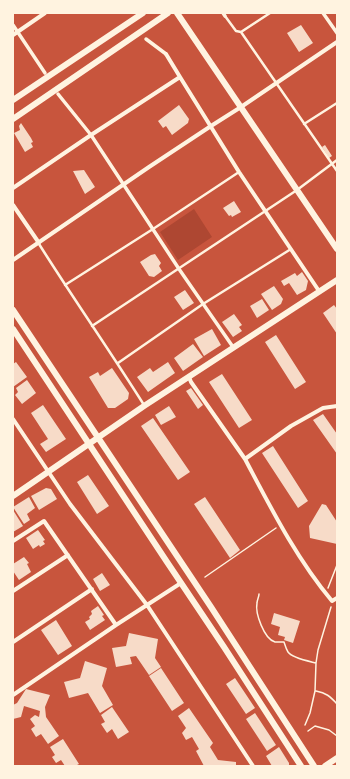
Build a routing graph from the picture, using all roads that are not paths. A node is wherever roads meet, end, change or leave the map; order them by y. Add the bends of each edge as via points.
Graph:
1 (45, 13) edge
2 (143, 13) edge
3 (168, 13) edge
4 (177, 13) edge
5 (270, 13) edge
6 (323, 13) edge
7 (224, 15) edge
8 (13, 25) edge
9 (241, 32) junction
10 (15, 33) edge
11 (337, 33) edge
12 (146, 39) dead end
13 (337, 42) edge
14 (166, 54) joint
15 (45, 73) dead end
16 (180, 77) junction
17 (276, 83) junction
18 (58, 94) dead end
19 (13, 100) edge
20 (337, 103) edge
21 (241, 107) junction
22 (13, 119) edge
23 (304, 124) junction
24 (211, 126) junction
25 (91, 135) junction
26 (337, 160) edge
27 (332, 163) junction
28 (337, 171) edge
29 (239, 172) junction
30 (124, 184) junction
31 (13, 188) edge
32 (297, 190) junction
33 (13, 205) edge
34 (266, 211) junction
35 (154, 229) junction
36 (39, 243) junction
37 (291, 249) junction
38 (337, 249) edge
39 (13, 260) edge
40 (179, 269) junction
41 (337, 280) edge
42 (65, 285) junction
43 (319, 291) junction
44 (203, 304) junction
45 (13, 310) edge
46 (92, 326) junction
47 (13, 329) edge
48 (233, 347) junction
49 (118, 363) junction
50 (189, 377) junction
51 (144, 406) junction
52 (337, 406) edge
53 (13, 419) edge
54 (98, 437) junction
55 (90, 442) junction
56 (245, 459) junction
57 (48, 472) junction
58 (13, 496) edge
59 (13, 541) edge
60 (68, 555) junction
61 (181, 583) junction
62 (92, 589) junction
63 (13, 591) edge
64 (337, 598) edge
65 (147, 605) junction
66 (116, 625) junction
67 (13, 642) edge
68 (13, 695) edge
69 (337, 758) edge
70 (253, 766) edge
71 (301, 766) edge
72 (314, 766) edge
73 (325, 766) edge

1 - 10 street
2 - 19 street
3 - 22 street
4 - 21 street
5 - 9 lane
6 - 11 street
7 - 9 lane via 236,31
8 - 10 street
9 - 17 lane
10 - 15 street
12 - 14 street
13 - 17 street
14 - 16 street
16 - 24 street
16 - 25 street
17 - 21 street
17 - 23 lane
18 - 25 street
20 - 23 lane
21 - 24 street
21 - 32 street
23 - 27 lane
24 - 29 street
24 - 30 street
25 - 30 street
25 - 31 street
26 - 27 lane
27 - 28 lane
27 - 32 lane
29 - 34 street
29 - 35 lane
30 - 35 street
30 - 36 street
32 - 34 lane
32 - 38 street
33 - 36 street
34 - 37 street
34 - 40 lane
35 - 40 street
35 - 42 lane
36 - 39 street
36 - 42 lane
37 - 43 street
37 - 44 lane
40 - 44 street
40 - 46 lane
41 - 43 street
42 - 46 lane
43 - 48 street
44 - 48 street
44 - 49 lane
45 - 54 street
46 - 49 lane
47 - 55 street
48 - 50 street
49 - 51 lane
50 - 51 street
50 - 56 street
51 - 54 street
52 - 56 street via 323,408 291,426
53 - 57 street
54 - 55 street
54 - 72 street
55 - 57 street
55 - 61 street
56 - 64 street via 280,526 316,581 332,601
57 - 58 street
57 - 65 street
59 - 60 street via 44,521
60 - 62 street
60 - 63 street
61 - 65 street
61 - 71 street
62 - 66 street
62 - 67 street
65 - 66 street
65 - 70 street
66 - 68 street
69 - 73 street

